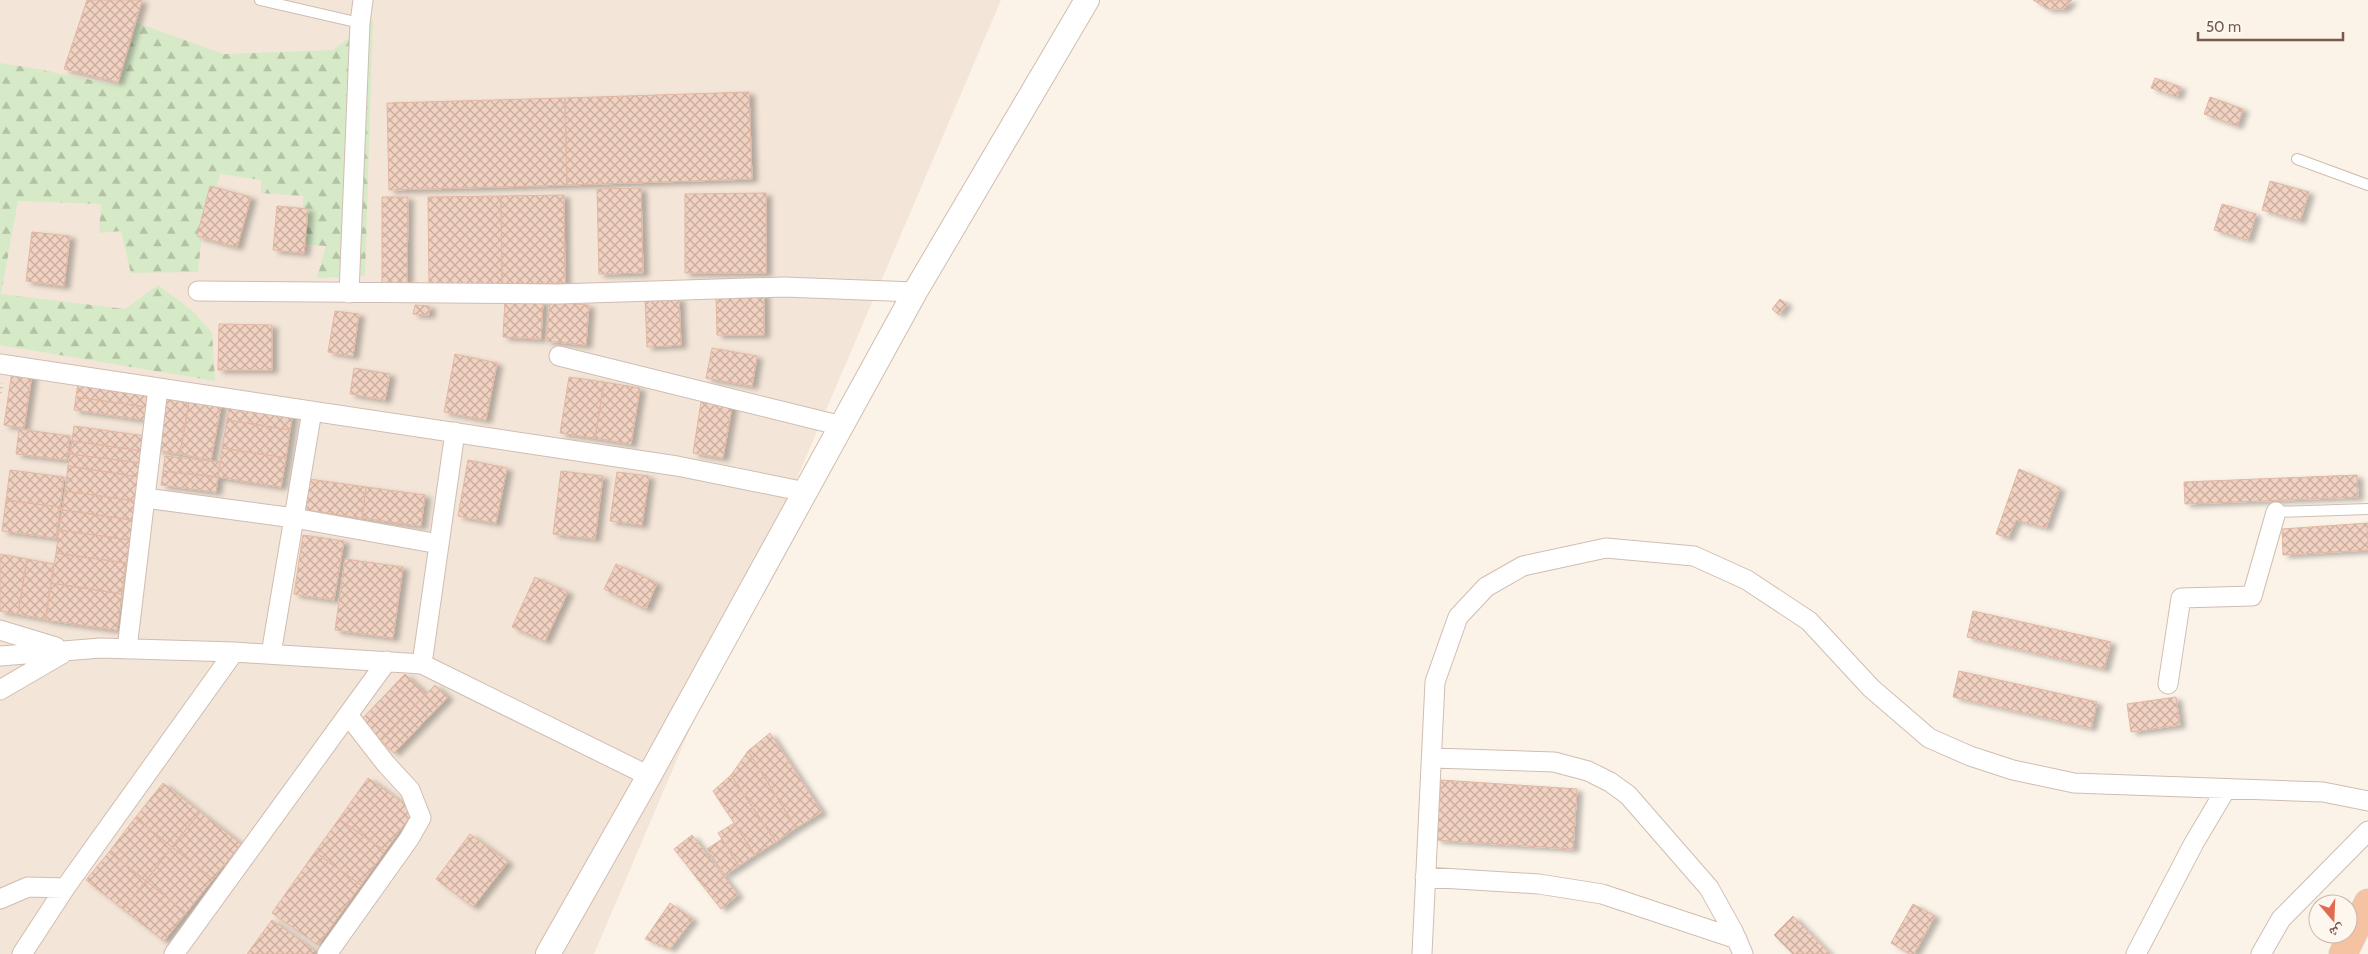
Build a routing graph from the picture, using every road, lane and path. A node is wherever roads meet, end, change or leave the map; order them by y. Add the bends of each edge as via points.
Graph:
1 (260, 0) edge
2 (363, 0) edge
3 (1087, 0) edge
4 (360, 23) junction
5 (2297, 160) dead end
6 (2368, 185) edge
7 (198, 291) dead end
8 (349, 292) junction
9 (915, 292) junction
10 (559, 356) dead end
11 (0, 364) edge
12 (158, 388) junction
13 (312, 411) junction
14 (842, 426) junction
15 (455, 432) junction
16 (806, 492) junction
17 (145, 498) junction
18 (2368, 509) edge
19 (2276, 512) joint
20 (294, 518) junction
21 (439, 544) junction
22 (0, 630) edge
23 (127, 649) junction
24 (67, 651) junction
25 (234, 652) junction
26 (271, 654) junction
27 (0, 656) edge
28 (387, 661) junction
29 (422, 664) junction
30 (2168, 684) dead end
31 (0, 690) edge
32 (348, 715) junction
33 (1433, 758) junction
34 (649, 776) junction
35 (2226, 789) junction
36 (2368, 801) edge
37 (2368, 831) edge
38 (1425, 877) junction
39 (64, 888) junction
40 (0, 898) edge
41 (2368, 903) edge
42 (1740, 947) edge
43 (22, 954) edge
44 (174, 954) edge
45 (327, 954) edge
46 (548, 954) edge
47 (1422, 954) edge
48 (2136, 954) edge
49 (2261, 954) edge
50 (2343, 954) edge

1 - 4 lane
2 - 4 street
3 - 9 street
4 - 8 street
5 - 6 lane
7 - 8 street
8 - 9 street via 558,294 784,287
9 - 14 street
10 - 14 street
11 - 12 street
12 - 13 street
12 - 17 street
13 - 15 street
13 - 20 street
14 - 16 street
15 - 16 street via 677,466
15 - 21 street
16 - 34 street
17 - 20 street
17 - 23 street
18 - 19 lane
19 - 30 street via 2252,596 2181,598
20 - 21 street
20 - 26 street
21 - 29 street
22 - 24 street
23 - 24 street
23 - 25 street
24 - 27 street
24 - 31 street
25 - 26 street
25 - 39 street
26 - 28 street
28 - 29 street
28 - 32 street
29 - 34 street
32 - 44 street
32 - 45 street via 410,790 421,818
33 - 35 street via 1435,682 1458,617 1486,587 1523,566 1606,548 1694,556 1748,580 1809,621 1871,688 1929,738 1970,756 2013,770 2074,782
33 - 38 street
33 - 42 street via 1554,762 1588,771 1610,782 1628,796 1709,888
34 - 46 street
35 - 36 street via 2323,792
35 - 48 street
37 - 49 street via 2281,919
38 - 42 street via 1539,884 1602,894
38 - 47 street
39 - 40 street via 28,887
39 - 43 street
41 - 50 highway

